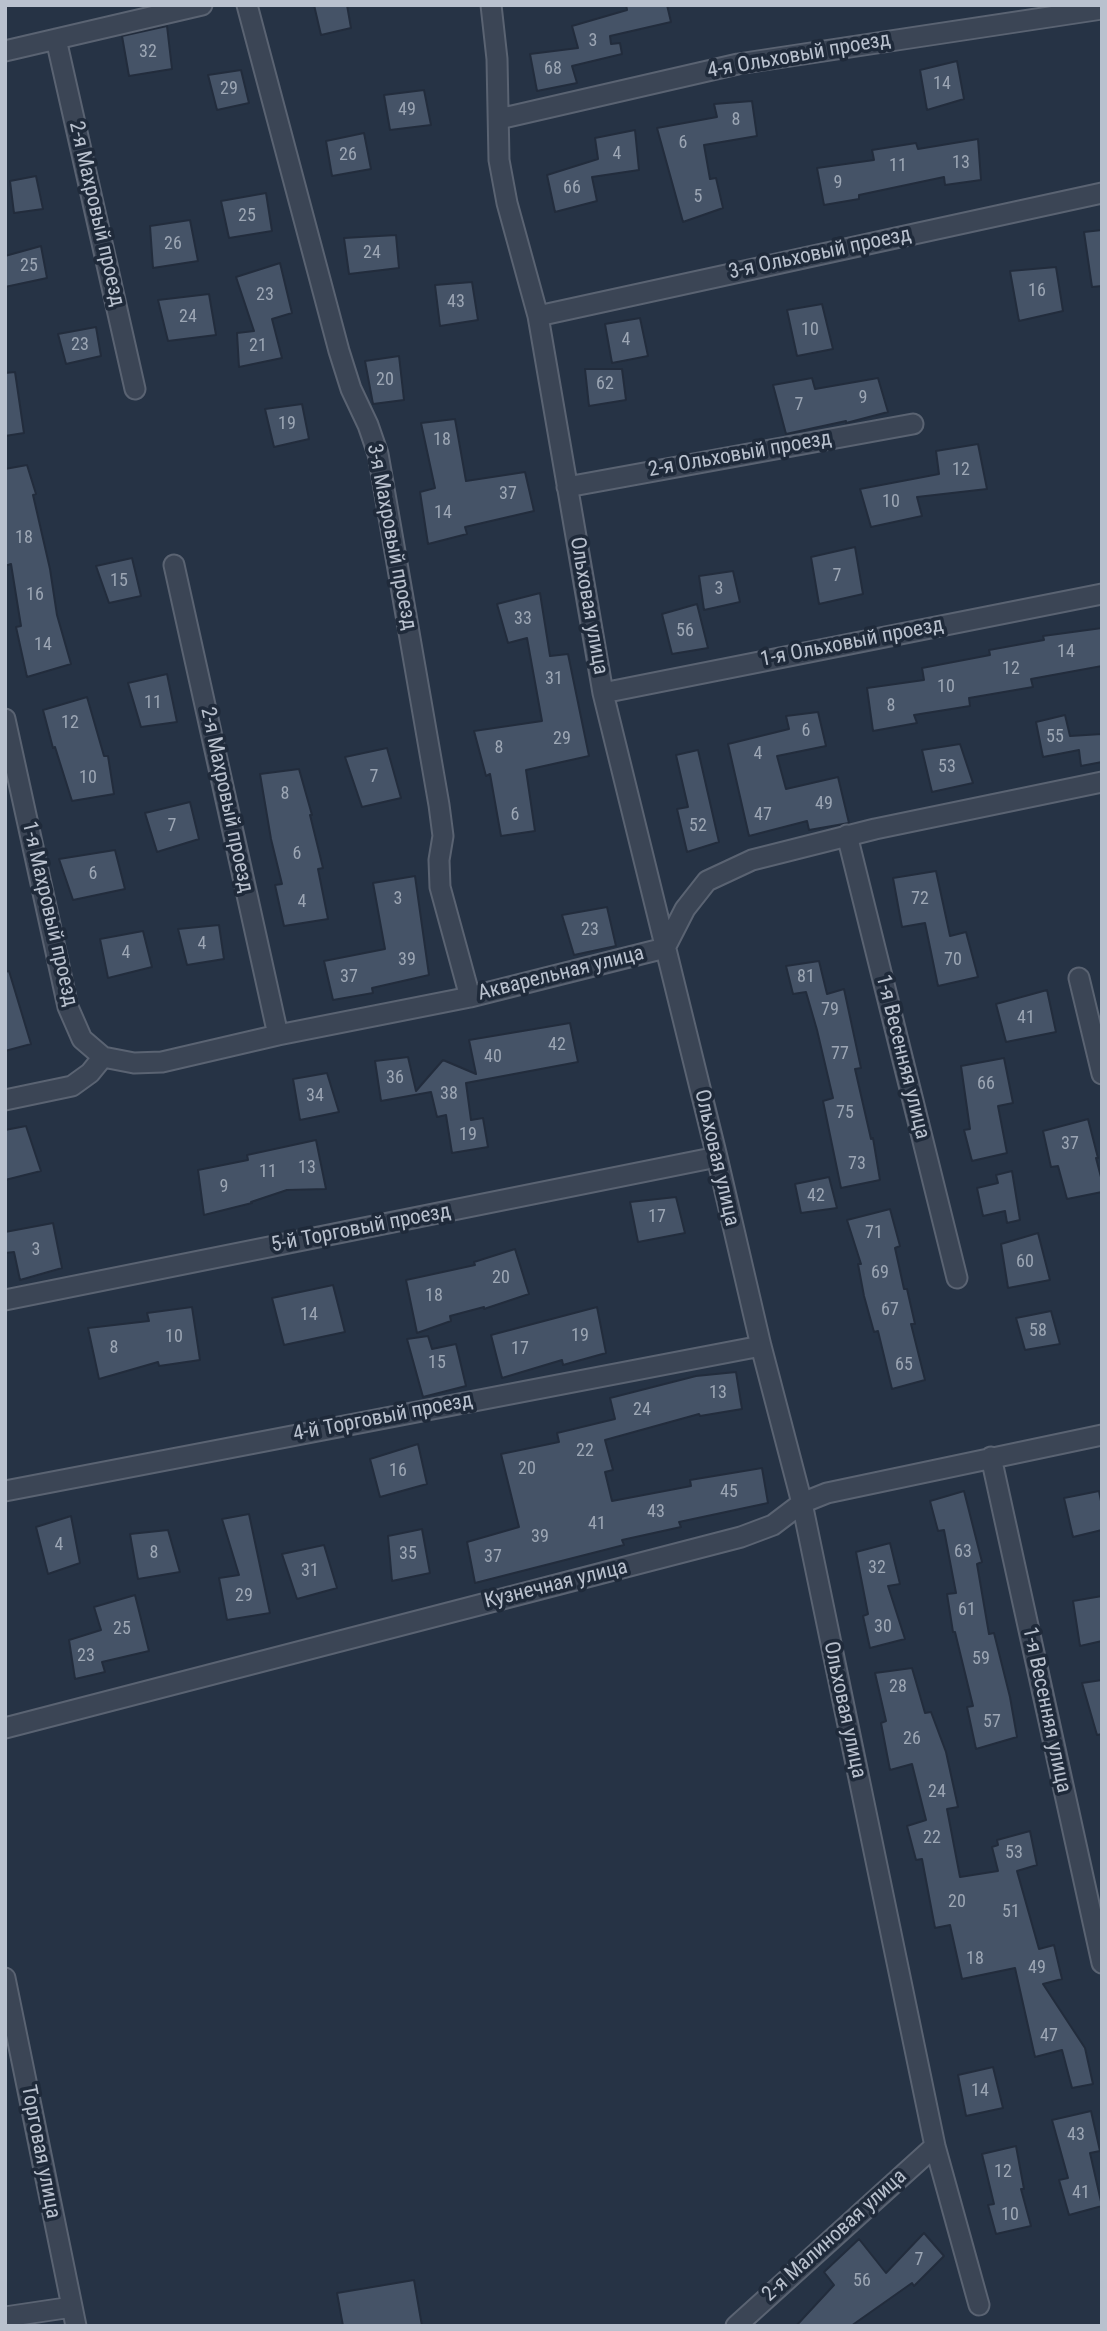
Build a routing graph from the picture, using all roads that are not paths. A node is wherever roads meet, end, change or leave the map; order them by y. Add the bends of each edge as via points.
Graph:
1 (202, 5) edge
2 (247, 5) edge
3 (491, 5) edge
4 (1102, 9) edge
5 (56, 39) junction
6 (5, 51) edge
7 (499, 119) junction
8 (1102, 193) edge
9 (538, 316) junction
10 (135, 389) dead end
11 (913, 424) dead end
12 (566, 486) junction
13 (174, 565) dead end
14 (1102, 594) edge
15 (603, 693) junction
16 (5, 719) edge
17 (1102, 782) edge
18 (847, 835) junction
19 (665, 948) junction
20 (1079, 978) dead end
21 (470, 997) junction
22 (278, 1035) junction
23 (103, 1057) junction
24 (1102, 1074) edge
25 (5, 1100) edge
26 (717, 1157) junction
27 (957, 1278) dead end
28 (5, 1300) edge
29 (761, 1346) junction
30 (1102, 1434) edge
31 (991, 1457) junction
32 (5, 1491) edge
33 (802, 1503) junction
34 (5, 1728) edge
35 (1102, 1963) edge
36 (5, 1978) edge
37 (935, 2146) junction
38 (979, 2305) dead end
39 (74, 2316) edge
40 (5, 2317) edge
41 (736, 2326) edge

1 - 5 street
2 - 21 street, 3-я Махровый проезд via 339,351 378,454 439,805 443,836 440,887
3 - 7 street, Ольховая улица
4 - 7 street, 4-я Ольховый проезд via 738,64
5 - 6 street
5 - 10 street, 2-я Махровый проезд
7 - 9 street, Ольховая улица via 499,160 507,203
8 - 9 street, 3-я Ольховый проезд
9 - 12 street, Ольховая улица
11 - 12 street, 2-я Ольховый проезд
12 - 15 street, Ольховая улица
13 - 22 street, 2-я Махровый проезд
14 - 15 street, 1-я Ольховый проезд
15 - 19 street, Ольховая улица
16 - 23 street, 1-я Махровый проезд via 68,1007 82,1039
17 - 18 street, Акварельная улица
18 - 19 street, Акварельная улица via 752,860 707,881 685,909
18 - 27 street, 1-я Весенняя улица
19 - 21 street, Акварельная улица
19 - 26 street, Ольховая улица
20 - 24 street
21 - 22 street, Акварельная улица
22 - 23 street, Акварельная улица via 162,1062
23 - 25 street via 72,1086
26 - 28 street, 5-й Торговый проезд
26 - 29 street, Ольховая улица
29 - 32 street, 4-й Торговый проезд
29 - 33 street, Ольховая улица
30 - 31 street, Кузнечная улица
31 - 33 street, Кузнечная улица via 827,1493
31 - 35 street, 1-я Весенняя улица
33 - 34 street, Кузнечная улица via 773,1525 741,1537
33 - 37 street, Ольховая улица
36 - 39 street, Торговая улица
37 - 38 street, Ольховая улица
37 - 41 street, 2-я Малиновая улица
39 - 40 street

